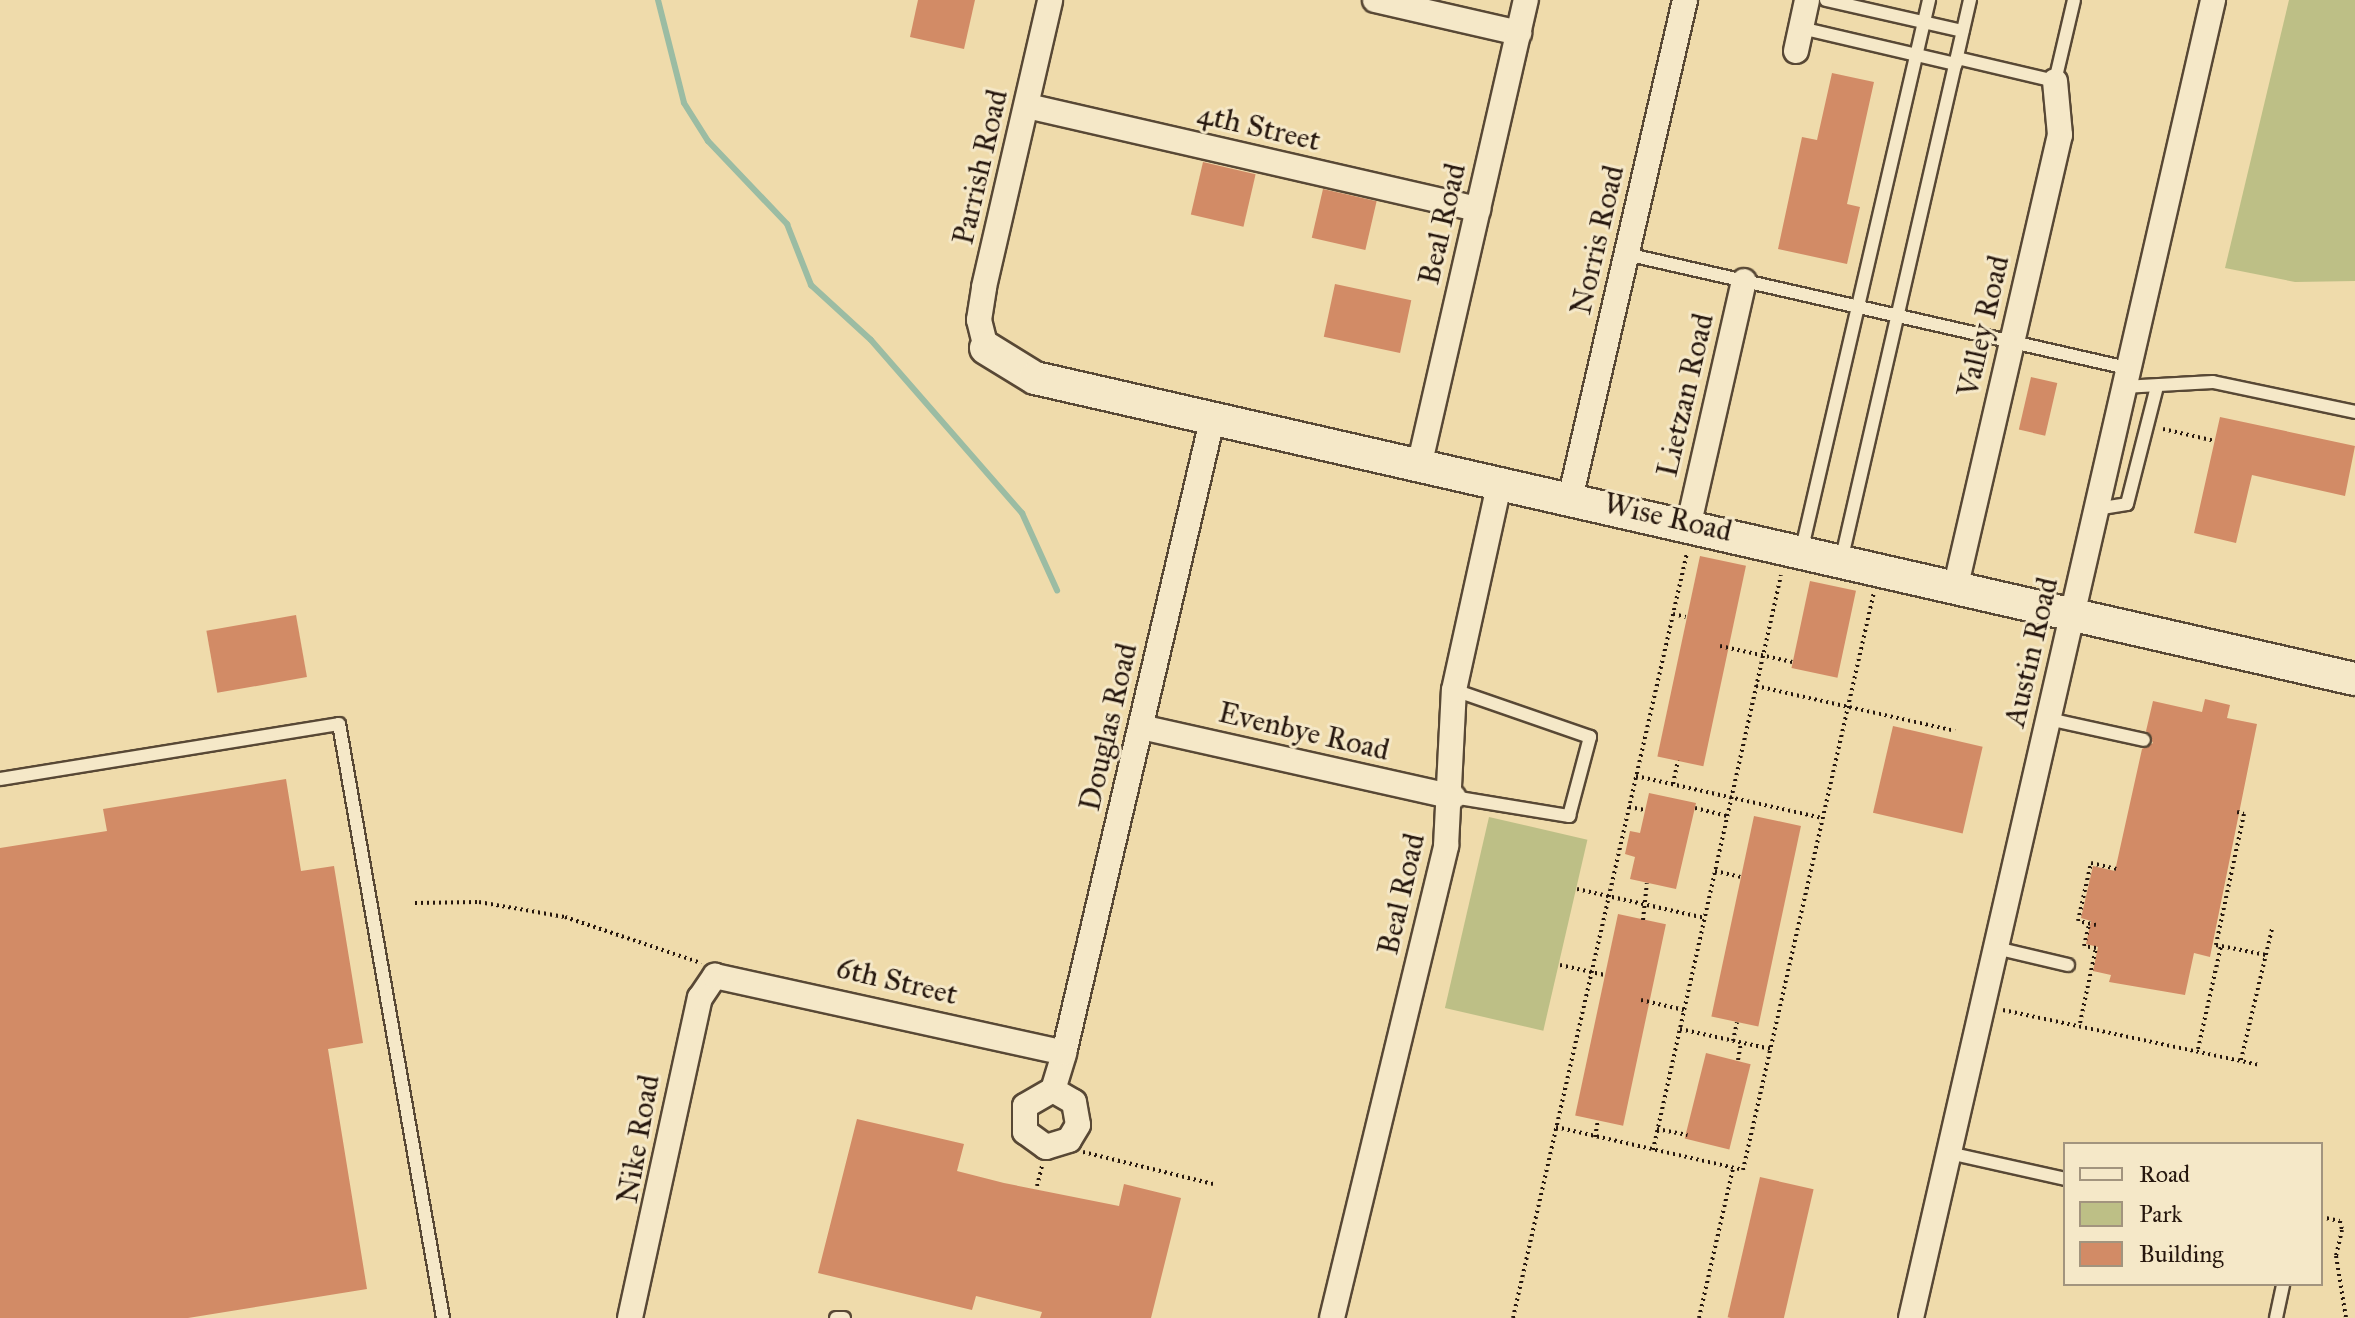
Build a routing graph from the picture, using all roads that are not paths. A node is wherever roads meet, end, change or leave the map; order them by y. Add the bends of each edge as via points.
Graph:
1 (1050, 0) edge
2 (1375, 0) edge
3 (1526, 0) edge
4 (1685, 0) edge
5 (1807, 0) edge
6 (1826, 0) edge
7 (1929, 0) edge
8 (1970, 0) edge
9 (2074, 0) edge
10 (2213, 0) edge
11 (1923, 22) junction
12 (1963, 31) junction
13 (1519, 33) junction
14 (1798, 40) joint
15 (1916, 55) junction
16 (1956, 61) junction
17 (2055, 81) junction
18 (1027, 106) junction
19 (1478, 209) junction
20 (1626, 254) junction
21 (1744, 281) junction
22 (1858, 307) junction
23 (1898, 316) junction
24 (2011, 342) junction
25 (986, 348) joint
26 (2125, 378) junction
27 (2156, 390) junction
28 (2355, 412) edge
29 (1213, 416) junction
30 (1420, 462) junction
31 (1500, 480) junction
32 (1571, 495) junction
33 (2096, 509) junction
34 (1691, 523) junction
35 (1795, 546) junction
36 (1842, 557) junction
37 (1956, 585) junction
38 (2073, 611) junction
39 (2355, 679) edge
40 (1454, 690) junction
41 (2048, 719) junction
42 (1141, 727) junction
43 (2144, 740) dead end
44 (0, 779) edge
45 (1453, 797) junction
46 (1996, 948) junction
47 (2068, 965) dead end
48 (720, 975) joint
49 (1064, 1053) junction
50 (1053, 1090) dead end
51 (1949, 1153) junction
52 (2063, 1179) edge
53 (2283, 1286) edge
54 (443, 1318) edge
55 (630, 1318) edge
56 (836, 1318) edge
57 (844, 1318) edge
58 (1332, 1318) edge
59 (1911, 1318) edge
60 (2276, 1318) edge

1 - 18 street, Parrish Road
2 - 13 street
3 - 13 street, Beal Road
4 - 20 street, Norris Road
5 - 14 street
6 - 11 lane
7 - 11 lane
8 - 12 lane
9 - 17 lane
10 - 26 street, Austin Road
11 - 12 lane
11 - 15 lane
12 - 16 lane
13 - 19 street, Beal Road
14 - 15 lane
15 - 16 lane
15 - 22 lane
16 - 17 lane
16 - 23 lane
17 - 24 street, Valley Road via 2060,135
18 - 19 street, 4th Street
18 - 25 street, Parrish Road via 979,320
19 - 30 street, Beal Road
20 - 21 lane
20 - 32 street, Norris Road
21 - 22 lane
21 - 34 street, Lietzan Road
22 - 23 lane
22 - 35 lane
23 - 24 lane
23 - 36 lane
24 - 26 lane
24 - 37 street, Valley Road
25 - 29 street, Wise Road via 1035,378
26 - 27 lane
26 - 33 street, Austin Road
27 - 28 lane via 2213,382
27 - 33 lane via 2127,504
29 - 30 street, Wise Road
29 - 42 street, Douglas Road
30 - 31 street, Wise Road
31 - 32 street, Wise Road
31 - 40 street, Beal Road
32 - 34 street, Wise Road
33 - 38 street, Austin Road
34 - 35 street, Wise Road
35 - 36 street, Wise Road
36 - 37 street, Wise Road
37 - 38 street, Wise Road
38 - 39 street, Wise Road
38 - 41 street, Austin Road
40 - 45 street, Beal Road
40 - 45 lane via 1590,737 1569,816
41 - 43 lane
41 - 46 street, Austin Road
42 - 45 street, Evenbye Road
42 - 49 street, Douglas Road
44 - 54 lane via 339,724
45 - 58 street, Beal Road
46 - 47 lane
46 - 51 street, Austin Road
48 - 49 street, 6th Street
48 - 55 street, Nike Road via 700,998
49 - 50 street, Douglas Road
51 - 52 lane
51 - 59 street, Austin Road
53 - 60 lane
56 - 57 lane

